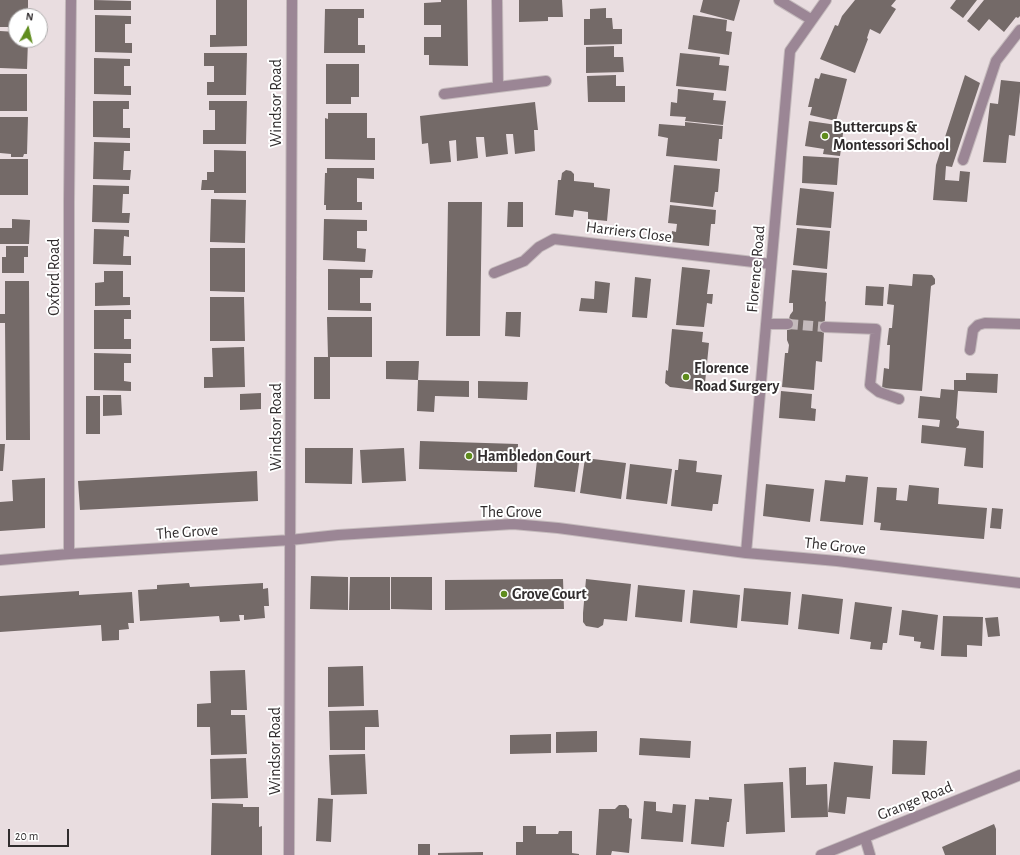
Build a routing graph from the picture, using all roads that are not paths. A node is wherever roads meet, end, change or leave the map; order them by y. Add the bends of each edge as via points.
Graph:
1 (71, 0) edge
2 (292, 0) edge
3 (497, 0) edge
4 (779, 0) edge
5 (826, 0) edge
6 (812, 20) junction
7 (1020, 30) edge
8 (546, 81) dead end
9 (498, 87) junction
10 (444, 94) dead end
11 (963, 160) dead end
12 (771, 264) junction
13 (494, 274) dead end
14 (766, 324) junction
15 (788, 324) tunnel mouth
16 (1020, 324) edge
17 (825, 327) tunnel mouth
18 (970, 350) dead end
19 (899, 399) dead end
20 (290, 540) junction
21 (746, 553) junction
22 (69, 554) junction
23 (0, 560) edge
24 (1020, 583) edge
25 (1020, 775) edge
26 (865, 838) junction
27 (289, 855) edge
28 (821, 855) edge
29 (870, 855) edge

1 - 22 street, Oxford Road
2 - 20 street, Windsor Road
3 - 9 street
4 - 6 street
5 - 6 street, Florence Road
6 - 12 street, Florence Road via 790,51
7 - 11 street via 996,61
8 - 9 street
9 - 10 street
12 - 13 street, Harriers Close via 554,239 539,247 524,261
12 - 14 street, Florence Road
14 - 15 street
14 - 21 street, Florence Road
16 - 18 street via 978,325 973,330
17 - 19 street via 876,330 870,384 879,392
20 - 21 street, The Grove via 513,524
20 - 22 street, The Grove
20 - 27 street, Windsor Road
21 - 24 street, The Grove
22 - 23 street, The Grove
25 - 26 street, Grange Road
26 - 28 street, Grange Road
26 - 29 street

